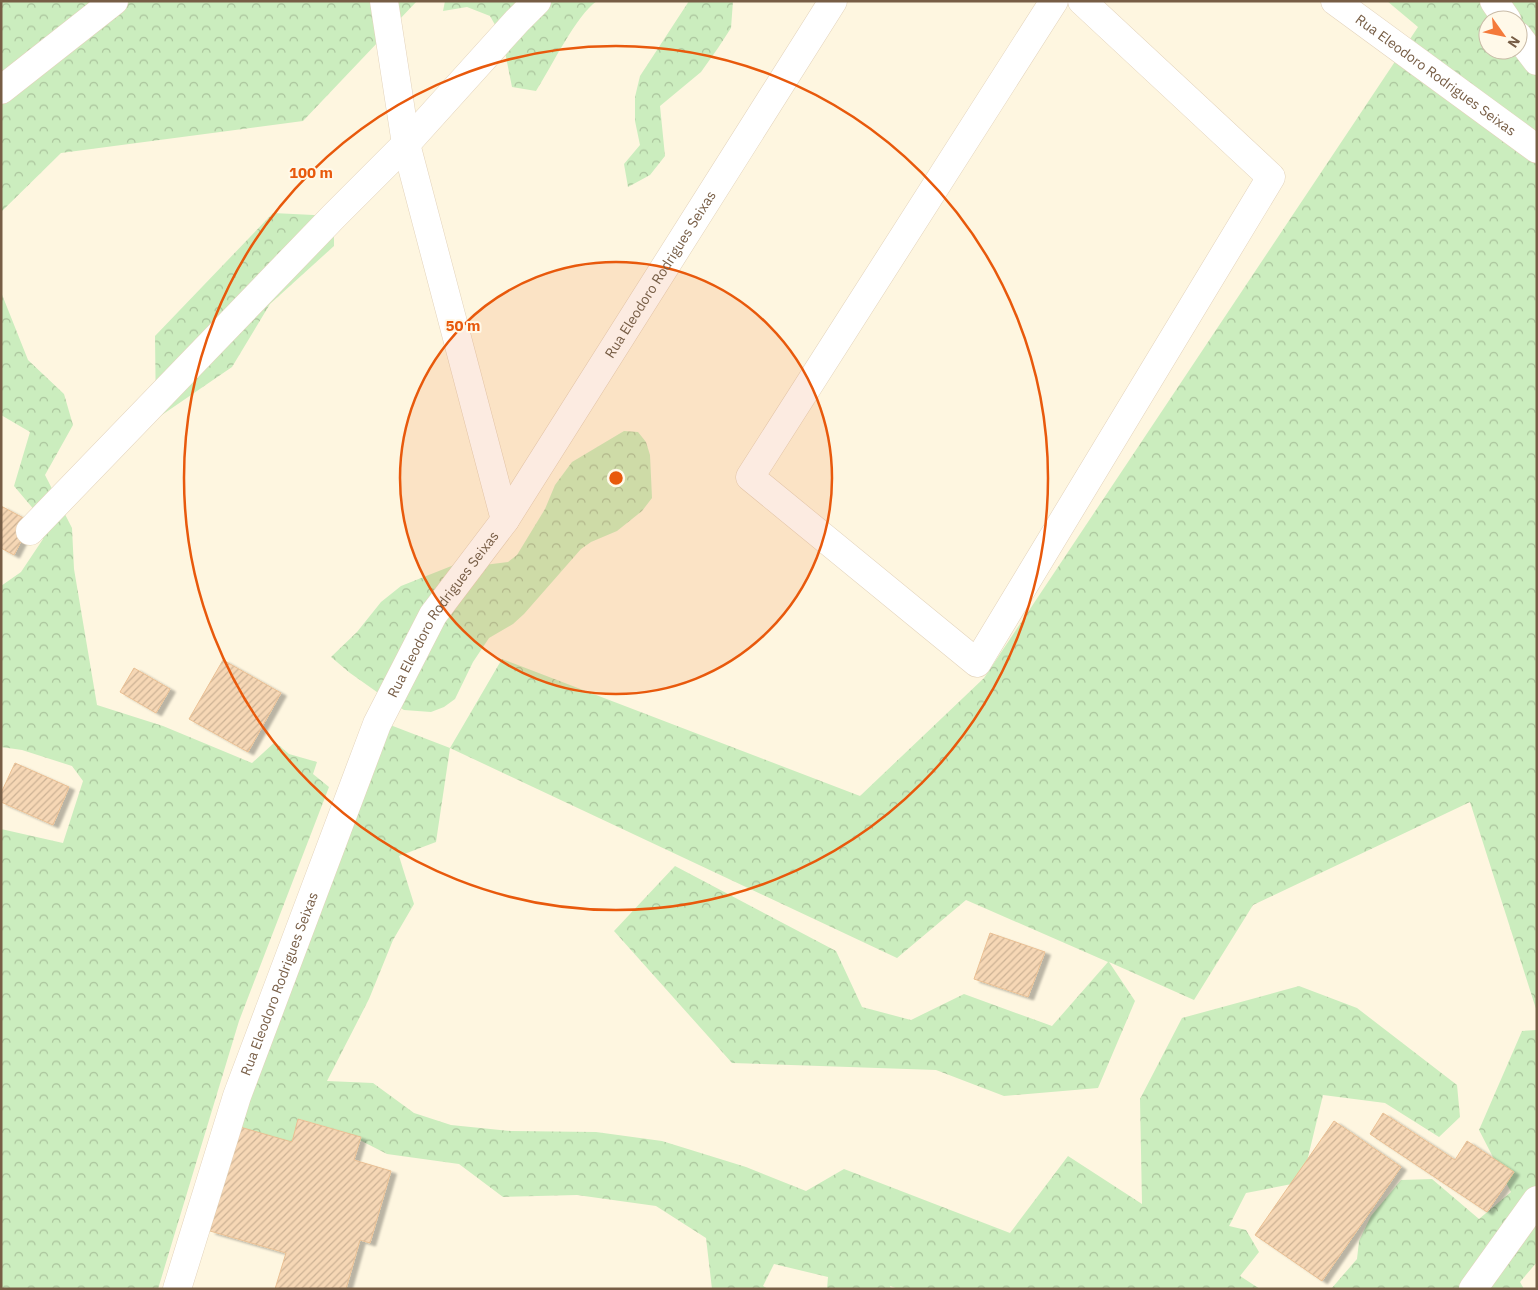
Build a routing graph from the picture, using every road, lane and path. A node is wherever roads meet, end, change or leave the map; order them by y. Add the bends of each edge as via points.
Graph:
1 (114, 1) edge
2 (384, 1) edge
3 (537, 1) edge
4 (833, 1) edge
5 (1054, 1) edge
6 (1082, 1) edge
7 (1335, 1) edge
8 (1528, 49) edge
9 (1537, 61) edge
10 (1, 90) edge
11 (406, 144) junction
12 (1537, 150) edge
13 (505, 520) junction
14 (30, 532) dead end
15 (1537, 1200) edge
16 (1474, 1288) edge
17 (177, 1289) edge

1 - 10 street
2 - 11 street
3 - 11 street
4 - 13 street, Rua Eleodoro Rodrigues Seixas
5 - 6 street via 750,477 977,663 1271,177
7 - 12 street, Rua Eleodoro Rodrigues Seixas
8 - 9 street
11 - 13 street
11 - 14 street
13 - 17 street, Rua Eleodoro Rodrigues Seixas via 434,615 377,724 237,1096
15 - 16 street

